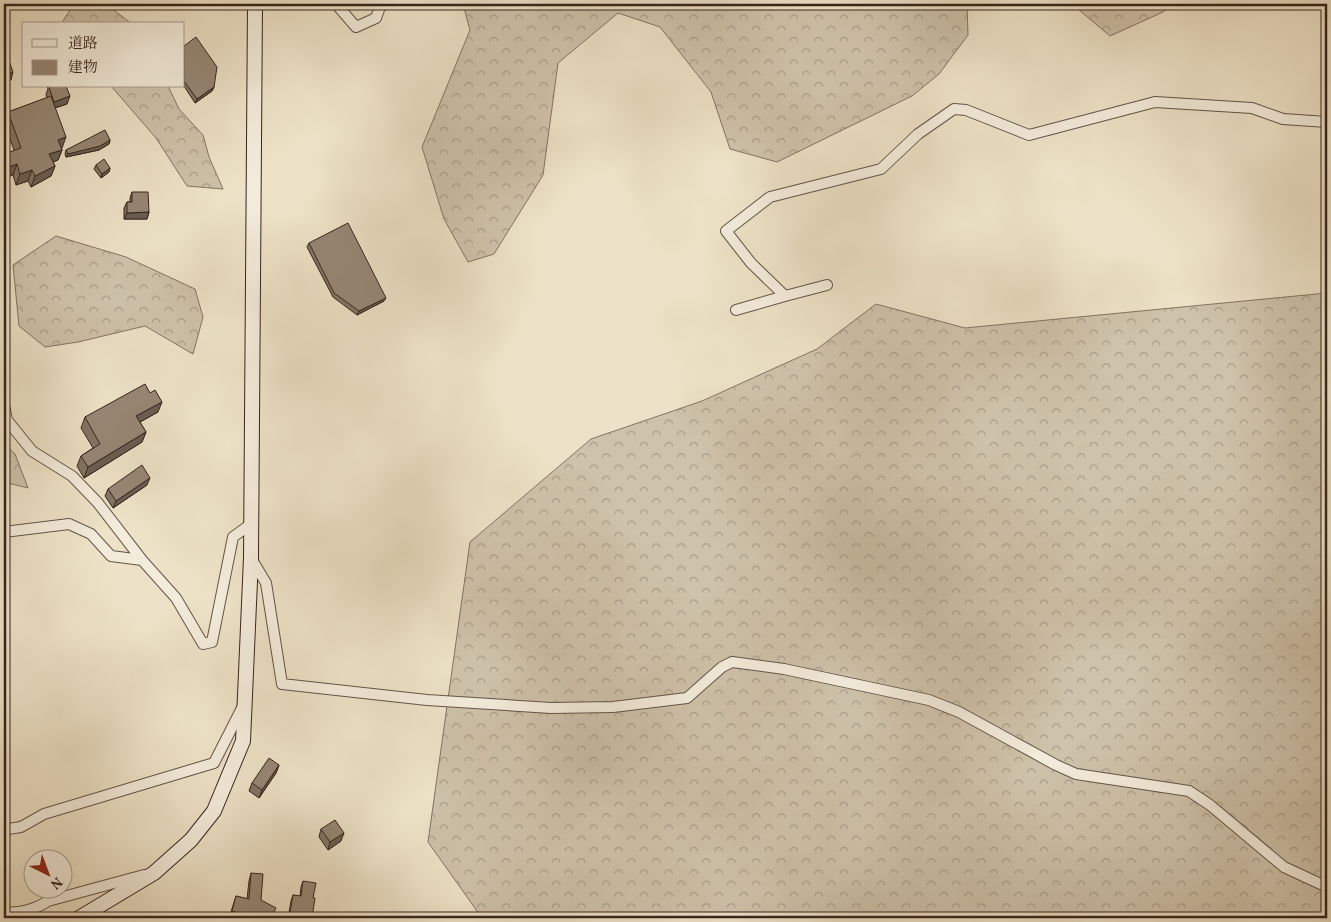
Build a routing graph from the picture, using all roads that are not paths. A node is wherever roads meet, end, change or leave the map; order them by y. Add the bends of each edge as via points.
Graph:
1 (255, 4) edge
2 (336, 4) edge
3 (381, 4) edge
4 (1327, 122) edge
5 (827, 285) dead end
6 (785, 296) junction
7 (736, 310) dead end
8 (4, 405) edge
9 (250, 524) junction
10 (4, 532) edge
11 (251, 558) junction
12 (142, 560) junction
13 (246, 700) junction
14 (4, 826) edge
15 (154, 873) junction
16 (1327, 887) edge
17 (4, 912) edge
18 (79, 918) edge

1 - 9 street
2 - 3 street via 356,27 376,18
4 - 6 street via 1283,119 1252,108 1155,102 1029,135 954,108 918,134 881,169 770,197 726,231 751,263
5 - 6 street
6 - 7 street
8 - 12 street via 7,420 32,450 72,476 98,503
9 - 11 street
9 - 12 street via 234,537 212,642 203,644 176,598
10 - 12 street via 69,524 91,534 111,556
11 - 13 street
11 - 16 street via 266,583 282,684 427,700 551,708 613,707 687,698 732,662 793,670 929,700 959,712 1076,774 1189,792 1210,805 1284,867
13 - 14 street via 214,763 44,814 21,827 8,830
13 - 15 street via 243,741 214,811 191,840
15 - 17 street via 48,901 37,908
15 - 18 street

